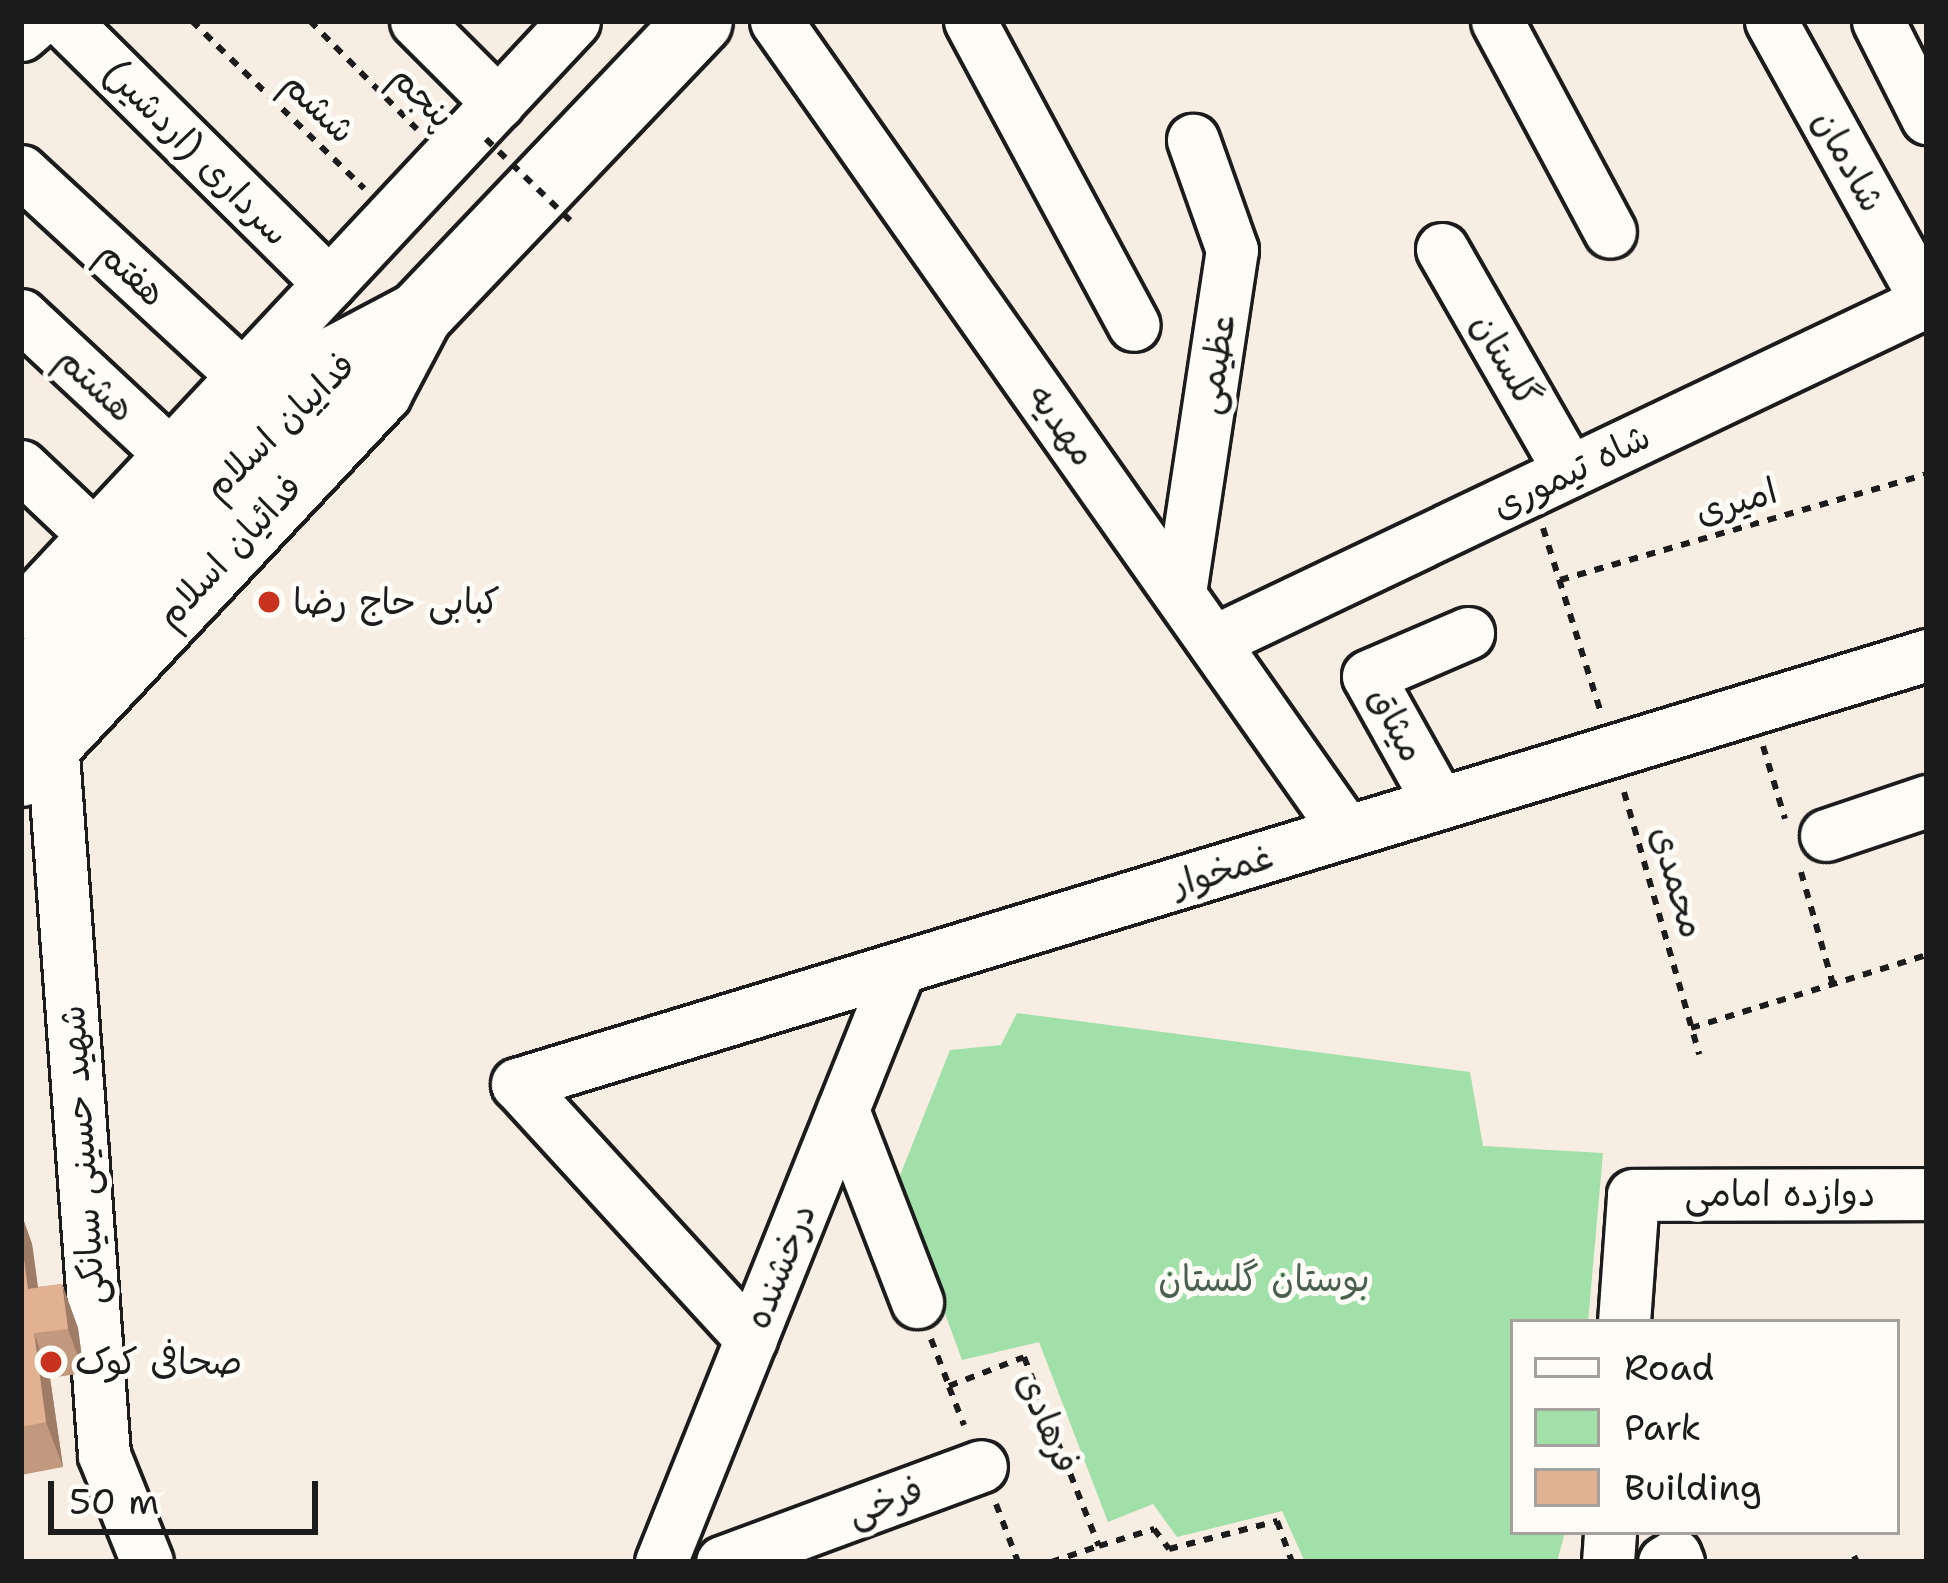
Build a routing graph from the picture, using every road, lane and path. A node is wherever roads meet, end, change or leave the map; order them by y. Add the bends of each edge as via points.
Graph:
1 (37, 21) edge
2 (64, 21) edge
3 (192, 21) edge
4 (310, 21) edge
5 (416, 21) edge
6 (574, 21) edge
7 (700, 21) edge
8 (776, 21) edge
9 (970, 21) edge
10 (1497, 21) edge
11 (1771, 21) edge
12 (1878, 21) edge
13 (21, 35) edge
14 (1927, 118) edge
15 (476, 134) junction
16 (1193, 140) dead end
17 (21, 171) edge
18 (357, 182) dead end
19 (576, 226) dead end
20 (1610, 232) dead end
21 (1442, 249) dead end
22 (329, 283) junction
23 (1927, 301) edge
24 (21, 315) edge
25 (1134, 325) dead end
26 (243, 376) junction
27 (170, 454) junction
28 (21, 466) edge
29 (1927, 474) edge
30 (1550, 480) junction
31 (94, 535) junction
32 (1560, 580) junction
33 (1180, 593) junction
34 (21, 613) edge
35 (1468, 633) dead end
36 (1214, 641) junction
37 (1927, 655) edge
38 (31, 735) edge
39 (1613, 751) junction
40 (1927, 801) edge
41 (1439, 803) junction
42 (1346, 831) junction
43 (1826, 835) dead end
44 (1927, 955) edge
45 (899, 970) junction
46 (1691, 1028) junction
47 (1699, 1054) dead end
48 (843, 1110) junction
49 (1927, 1194) edge
50 (916, 1302) joint
51 (1624, 1319) edge
52 (751, 1339) junction
53 (981, 1466) dead end
54 (1099, 1546) junction
55 (675, 1551) edge
56 (147, 1562) edge
57 (722, 1562) edge
58 (1052, 1562) edge
59 (1292, 1562) edge
60 (1664, 1562) edge
61 (1678, 1562) edge

1 - 13 street
2 - 22 street, سرداری (اردشیر)
3 - 18 path, ششم
4 - 15 path, پنجم
5 - 15 street
6 - 15 street
7 - 38 main road, فداییان اسلام via 419,315 337,359
8 - 33 street, مهدیه
9 - 25 street
10 - 20 street
11 - 23 street, شادمان
12 - 14 street
15 - 19 path, پنجم, bridge
15 - 22 street
16 - 33 street, عظیمی via 1232,250
17 - 26 street, هفتم
21 - 30 street, گلستان
22 - 26 street
23 - 30 street, شاه تیموری
24 - 27 street, هشتم
26 - 27 street
27 - 31 street
28 - 31 street
29 - 32 path, امیری
30 - 32 path, محمدی
30 - 36 street, شاه تیموری
31 - 34 street
32 - 39 path, محمدی
33 - 36 street, مهدیه
35 - 41 street, میثاق via 1368,676
36 - 42 street, مهدیه
37 - 39 street, غمخوار
38 - 56 street, شهید حسینی سیانکی via 104,1455
39 - 41 street, غمخوار
39 - 46 path, محمدی
40 - 43 street
41 - 42 street, غمخوار
42 - 45 street, غمخوار
44 - 46 path
45 - 48 street, درخشنده
45 - 52 street, غمخوار via 517,1084
46 - 47 path, محمدی
48 - 50 street
48 - 52 street, درخشنده
49 - 51 street, دوازده امامی via 1633,1195
50 - 54 path, فرهادی via 949,1386 1024,1357
52 - 55 street, درخشنده
53 - 57 street, فرخی
54 - 58 path
54 - 59 path via 1154,1529 1169,1549 1276,1521
60 - 61 street via 1675,1555

